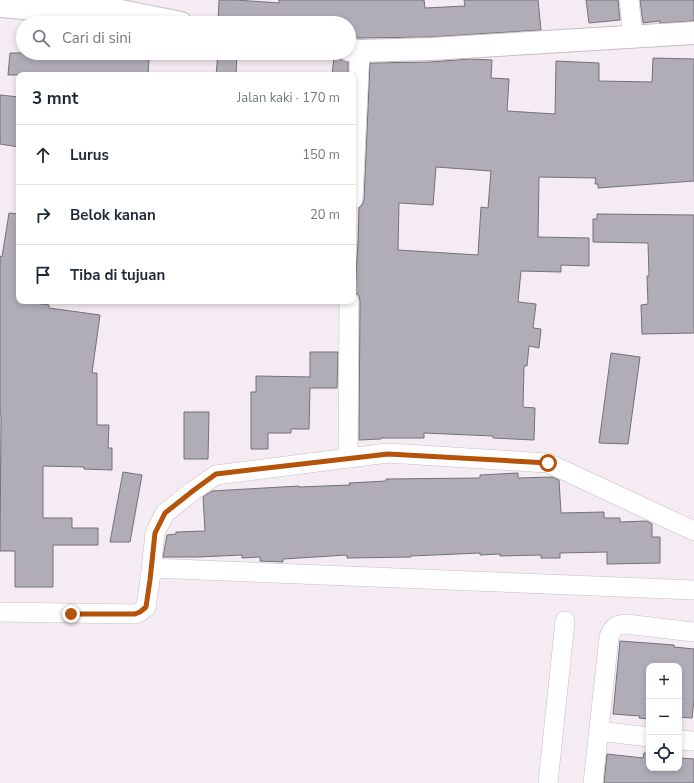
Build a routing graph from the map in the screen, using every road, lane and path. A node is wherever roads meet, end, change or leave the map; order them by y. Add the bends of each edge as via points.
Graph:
1 (629, 0) edge
2 (36, 4) edge
3 (0, 6) edge
4 (148, 16) edge
5 (694, 33) edge
6 (633, 36) junction
7 (356, 51) edge
8 (354, 60) edge
9 (354, 72) edge
10 (349, 304) edge
11 (348, 458) junction
12 (694, 531) edge
13 (152, 568) junction
14 (694, 590) edge
15 (0, 612) edge
16 (565, 621) dead end
17 (694, 632) edge
18 (599, 732) junction
19 (646, 737) edge
20 (682, 740) edge
21 (694, 741) edge
22 (548, 783) edge
23 (593, 783) edge

1 - 6 street
2 - 3 street
2 - 4 street via 111,8
5 - 6 street
6 - 7 street via 431,49
8 - 9 street
10 - 11 street
11 - 12 street via 388,454 548,463
11 - 13 street via 216,474 165,513 155,533
13 - 14 street
13 - 15 street via 147,600 140,612 135,614
16 - 22 street
17 - 18 street via 626,624 612,629 608,638
18 - 19 street
18 - 23 street
20 - 21 street

